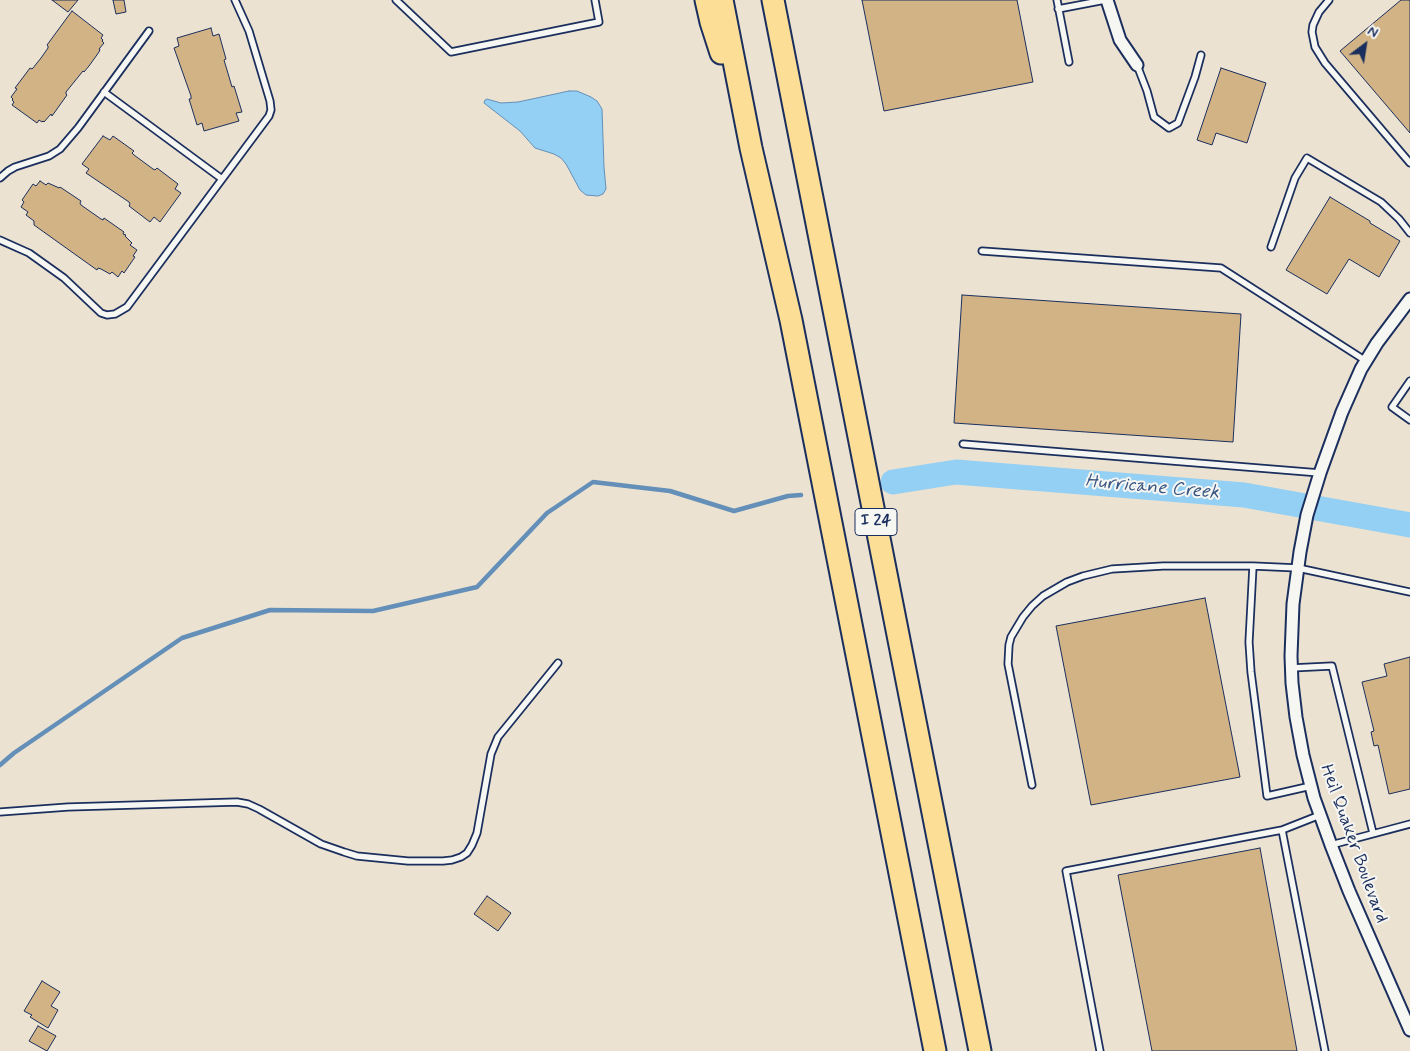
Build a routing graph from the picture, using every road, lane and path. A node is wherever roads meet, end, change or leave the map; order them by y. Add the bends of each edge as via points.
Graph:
1 (236, 0) edge
2 (396, 0) edge
3 (595, 0) edge
4 (706, 0) edge
5 (722, 0) edge
6 (773, 0) edge
7 (1057, 0) edge
8 (1106, 0) edge
9 (1329, 0) edge
10 (1058, 10) junction
11 (149, 31) dead end
12 (1201, 55) dead end
13 (1069, 62) dead end
14 (1137, 64) joint
15 (104, 92) junction
16 (750, 148) junction
17 (1410, 164) edge
18 (0, 178) edge
19 (222, 179) junction
20 (1410, 233) edge
21 (0, 240) edge
22 (1271, 247) dead end
23 (982, 251) dead end
24 (1410, 299) edge
25 (1366, 361) junction
26 (1410, 381) edge
27 (1410, 420) edge
28 (963, 444) dead end
29 (1320, 473) junction
30 (1253, 566) junction
31 (1298, 568) junction
32 (1410, 592) edge
33 (558, 663) dead end
34 (1291, 668) junction
35 (1032, 785) dead end
36 (1311, 786) junction
37 (0, 812) edge
38 (1320, 815) junction
39 (1410, 824) edge
40 (1282, 830) junction
41 (1373, 833) junction
42 (1331, 845) junction
43 (1410, 1030) edge
44 (935, 1051) edge
45 (980, 1051) edge
46 (1100, 1051) edge
47 (1325, 1051) edge

1 - 19 lane via 249,31 270,110 266,121
2 - 3 lane via 451,52 599,22
4 - 16 highway
5 - 16 highway, I 24
6 - 45 highway, I 24
7 - 10 lane
8 - 10 lane
8 - 14 street via 1120,40
9 - 17 lane via 1313,25 1315,47
10 - 13 lane
11 - 15 lane
12 - 14 lane via 1178,123 1169,128 1154,116
15 - 18 lane via 60,149 50,156 16,167
15 - 19 lane
16 - 44 highway, I 24 via 791,320
19 - 21 lane via 128,306 117,314 101,313 64,278 29,253
20 - 22 lane via 1381,202 1307,158 1295,178
23 - 25 lane via 1220,268
24 - 25 street, Heil Quaker Boulevard
25 - 29 street, Heil Quaker Boulevard via 1342,412
26 - 27 lane via 1392,407
28 - 29 lane
29 - 31 street, Heil Quaker Boulevard via 1307,515
30 - 31 lane
30 - 35 lane via 1112,569 1067,582 1032,606 1012,637 1008,664
30 - 36 lane via 1250,672 1267,796
31 - 32 lane
31 - 34 street, Heil Quaker Boulevard
33 - 37 lane via 498,737 491,754 477,833 461,858 443,862 358,856 321,844 259,808 237,802
34 - 36 street, Heil Quaker Boulevard via 1298,733
34 - 41 lane via 1332,666
36 - 38 street, Heil Quaker Boulevard
38 - 40 lane
38 - 42 street, Heil Quaker Boulevard
39 - 41 lane
40 - 46 lane via 1066,871
40 - 47 lane
41 - 42 lane
42 - 43 street, Heil Quaker Boulevard

